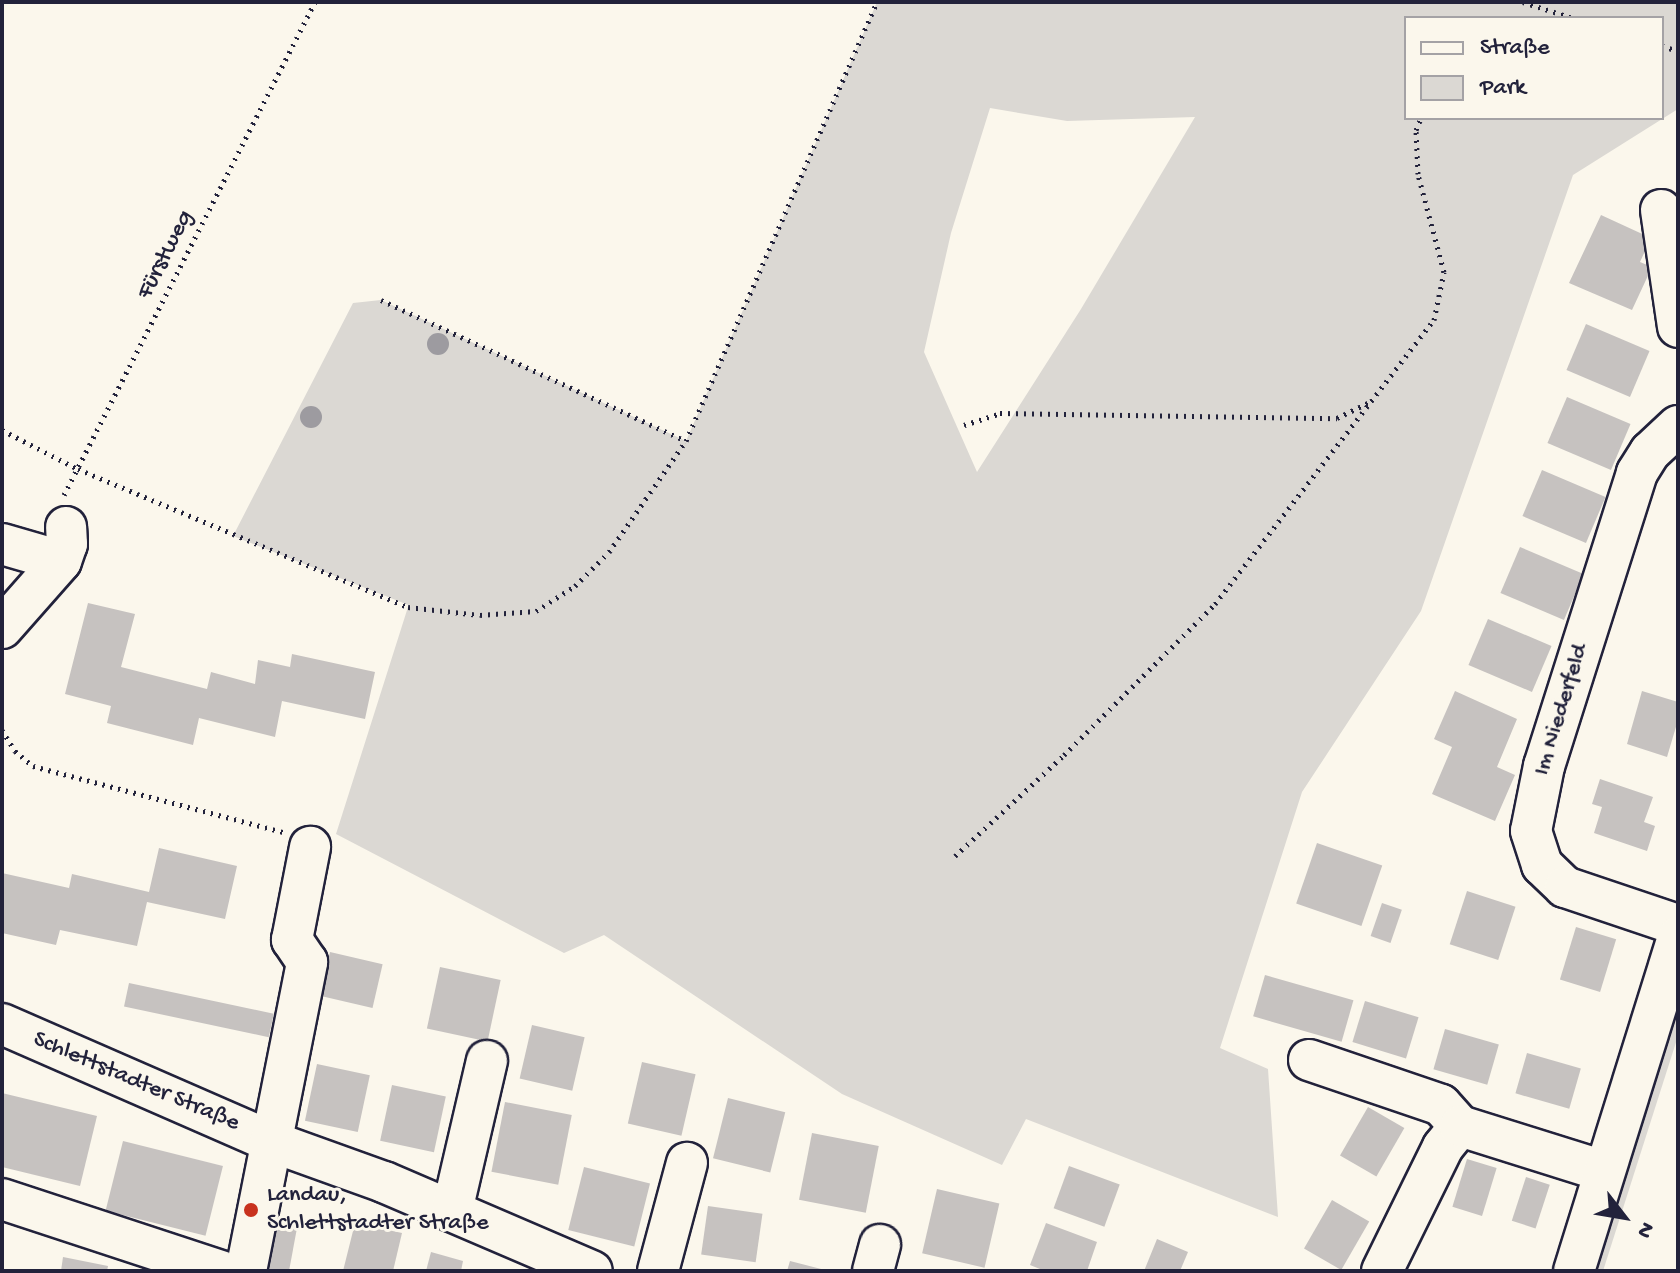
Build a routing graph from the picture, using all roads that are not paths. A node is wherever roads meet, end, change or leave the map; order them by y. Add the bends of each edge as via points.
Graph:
1 (1661, 210) dead end
2 (1678, 327) edge
3 (1678, 426) edge
4 (2, 544) edge
5 (2, 628) edge
6 (310, 847) road end
7 (1678, 925) edge
8 (1678, 937) edge
9 (2, 1024) edge
10 (1309, 1060) dead end
11 (487, 1061) dead end
12 (1460, 1126) junction
13 (270, 1141) junction
14 (687, 1163) dead end
15 (1604, 1171) junction
16 (2, 1199) edge
17 (452, 1211) junction
18 (221, 1271) edge
19 (246, 1271) edge
20 (592, 1271) edge
21 (658, 1271) edge
22 (1382, 1271) edge
23 (1574, 1271) edge

1 - 2 street
3 - 7 street, Im Niederfeld via 1650,452 1634,482 1544,766 1531,831 1542,865 1565,887
4 - 5 street via 64,544
6 - 13 street, Schlettstadter Straße via 292,940 307,962
8 - 15 street
9 - 13 street, Schlettstadter Straße
10 - 12 street via 1441,1105
11 - 17 street
12 - 15 street
12 - 22 street via 1443,1147
13 - 17 street, Schlettstadter Straße
13 - 19 street, Schlettstadter Straße
14 - 21 street
15 - 23 street
16 - 18 street
17 - 20 street, Schlettstadter Straße

